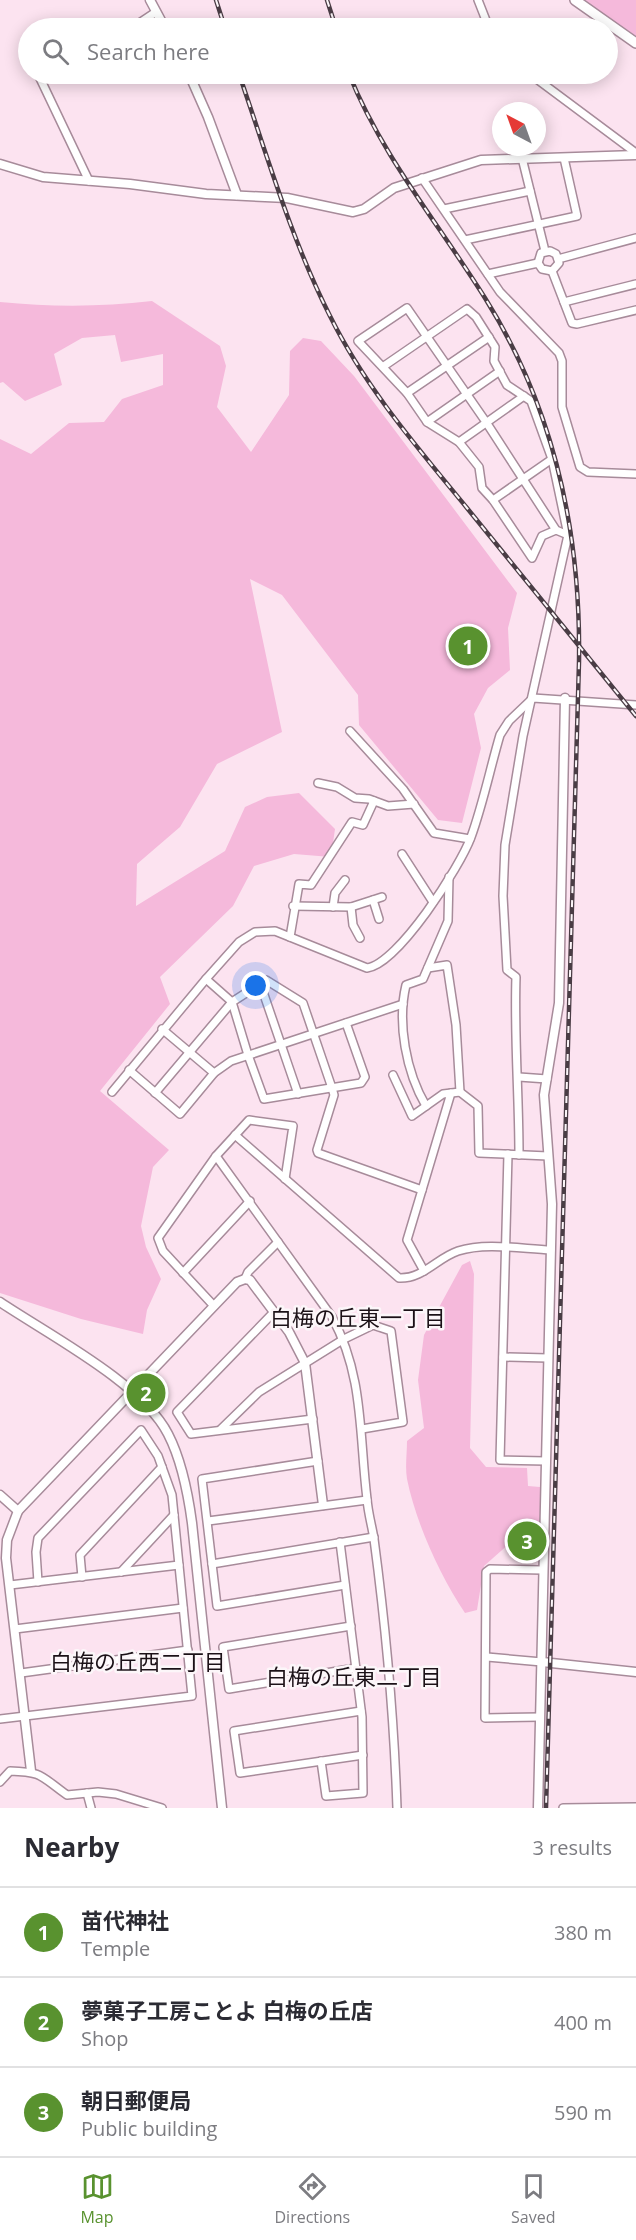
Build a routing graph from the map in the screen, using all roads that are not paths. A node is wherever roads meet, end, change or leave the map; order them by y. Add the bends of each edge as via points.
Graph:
1 (150, 0) edge
2 (478, 0) edge
3 (575, 0) edge
4 (156, 12) junction
5 (147, 18) edge
6 (159, 18) edge
7 (485, 18) edge
8 (600, 18) edge
9 (618, 31) edge
10 (636, 44) edge
11 (43, 84) edge
12 (193, 84) edge
13 (543, 84) edge
14 (636, 154) edge
15 (522, 158) junction
16 (564, 158) junction
17 (0, 164) edge
18 (422, 178) junction
19 (89, 181) junction
20 (530, 191) junction
21 (237, 195) junction
22 (444, 209) junction
23 (538, 225) junction
24 (636, 238) edge
25 (465, 240) junction
26 (545, 251) junction
27 (558, 259) junction
28 (538, 263) junction
29 (552, 271) junction
30 (488, 274) junction
31 (636, 284) edge
32 (564, 303) junction
33 (636, 310) edge
34 (427, 337) junction
35 (489, 337) junction
36 (384, 366) junction
37 (447, 366) junction
38 (500, 371) junction
39 (407, 393) junction
40 (467, 394) junction
41 (524, 396) junction
42 (427, 422) junction
43 (486, 422) junction
44 (459, 442) junction
45 (552, 459) junction
46 (636, 474) edge
47 (524, 480) junction
48 (494, 500) junction
49 (556, 530) junction
50 (568, 535) junction
51 (533, 698) junction
52 (565, 698) junction
53 (636, 705) edge
54 (350, 732) dead end
55 (318, 783) dead end
56 (374, 801) junction
57 (414, 804) junction
58 (470, 839) junction
59 (402, 854) dead end
60 (450, 875) junction
61 (345, 880) dead end
62 (382, 897) dead end
63 (373, 900) junction
64 (433, 902) junction
65 (293, 906) junction
66 (333, 907) junction
67 (351, 908) junction
68 (379, 919) dead end
69 (290, 937) junction
70 (360, 938) dead end
71 (428, 968) junction
72 (206, 979) junction
73 (260, 983) junction
74 (232, 1002) junction
75 (403, 1005) junction
76 (346, 1023) junction
77 (162, 1029) junction
78 (314, 1034) junction
79 (280, 1045) junction
80 (188, 1052) junction
81 (248, 1056) junction
82 (129, 1070) junction
83 (214, 1073) junction
84 (393, 1075) dead end
85 (519, 1077) junction
86 (547, 1079) junction
87 (332, 1088) junction
88 (112, 1092) dead end
89 (155, 1092) junction
90 (460, 1092) junction
91 (451, 1093) junction
92 (297, 1094) junction
93 (426, 1106) junction
94 (185, 1108) junction
95 (180, 1120) dead end
96 (235, 1135) junction
97 (508, 1154) junction
98 (519, 1155) junction
99 (216, 1156) junction
100 (548, 1156) junction
101 (285, 1179) junction
102 (422, 1190) junction
103 (250, 1201) junction
104 (278, 1242) junction
105 (506, 1249) junction
106 (551, 1250) junction
107 (424, 1271) junction
108 (183, 1273) junction
109 (245, 1279) junction
110 (0, 1302) edge
111 (214, 1306) junction
112 (274, 1312) junction
113 (344, 1339) junction
114 (503, 1357) junction
115 (548, 1358) junction
116 (305, 1363) junction
117 (133, 1390) junction
118 (313, 1419) junction
119 (221, 1429) junction
120 (362, 1429) junction
121 (318, 1461) junction
122 (546, 1461) junction
123 (162, 1467) junction
124 (0, 1495) edge
125 (367, 1500) junction
126 (323, 1504) junction
127 (18, 1511) junction
128 (174, 1515) junction
129 (208, 1521) junction
130 (374, 1537) junction
131 (340, 1542) junction
132 (212, 1564) junction
133 (179, 1565) junction
134 (542, 1570) junction
135 (121, 1572) junction
136 (82, 1577) junction
137 (38, 1582) junction
138 (10, 1585) junction
139 (345, 1585) junction
140 (183, 1608) junction
141 (351, 1626) junction
142 (15, 1629) junction
143 (188, 1650) junction
144 (487, 1657) junction
145 (542, 1662) junction
146 (356, 1668) junction
147 (636, 1672) edge
148 (21, 1674) junction
149 (361, 1711) junction
150 (26, 1717) junction
151 (540, 1717) junction
152 (0, 1719) edge
153 (363, 1755) junction
154 (321, 1761) junction
155 (31, 1771) junction
156 (1, 1778) edge
157 (87, 1793) junction
158 (636, 1807) edge
159 (91, 1808) edge
160 (162, 1808) edge
161 (222, 1808) edge
162 (398, 1808) edge
163 (538, 1808) edge
164 (563, 1808) edge

1 - 4 street
2 - 7 street
3 - 8 main road
4 - 5 street
4 - 6 street
9 - 10 main road
11 - 19 street
12 - 21 street
13 - 14 street
14 - 16 street
15 - 16 street
15 - 18 street via 481,160
15 - 20 street
16 - 23 street via 577,216
17 - 19 street via 43,177
18 - 21 street via 394,188 353,212 287,198
18 - 22 street
19 - 21 street
20 - 22 street
20 - 23 street
22 - 25 street
23 - 25 street
23 - 26 street
24 - 27 street
25 - 30 street
26 - 27 street via 556,254
26 - 28 street
27 - 29 street
28 - 29 street via 542,269
28 - 30 street
29 - 32 street
30 - 46 street via 560,353 562,407 580,467 588,472
31 - 32 street
32 - 33 street via 572,323 577,324
34 - 35 street via 468,309
34 - 36 street
34 - 36 street via 407,308 358,341
34 - 37 street
35 - 37 street
35 - 38 street
36 - 39 street
37 - 39 street
37 - 40 street
38 - 40 street
38 - 41 street via 507,385
39 - 42 street
40 - 42 street
40 - 43 street
41 - 43 street
41 - 45 street via 531,401
42 - 44 street
43 - 44 street
43 - 47 street
44 - 48 street via 478,467 482,488
45 - 47 street
45 - 50 street
47 - 48 street
47 - 49 street
48 - 49 street via 532,558 542,536
49 - 50 street
50 - 51 street
51 - 52 street
51 - 58 street via 508,721 500,735
51 - 85 street via 504,855 504,936 507,970 516,976 514,1020
52 - 53 street
52 - 86 street via 559,1003
54 - 57 street
55 - 56 street
56 - 57 street via 388,807
56 - 65 street via 363,825 352,822 311,885 299,884
57 - 58 street via 434,833
58 - 60 street
59 - 64 street
60 - 64 street
60 - 71 street via 448,921
61 - 66 street via 334,893
62 - 63 street
63 - 67 street
63 - 68 street
64 - 69 street via 409,936 373,968 361,967
65 - 66 street
65 - 69 street
66 - 67 street
67 - 70 street
69 - 72 street via 275,931 255,932 239,942
71 - 75 street via 423,979 406,985
71 - 90 street via 447,965
72 - 74 street
72 - 77 street
73 - 74 street
73 - 78 street via 266,980 303,1003
73 - 79 street
74 - 80 street
74 - 81 street
75 - 76 street
75 - 93 street via 402,1020 416,1089
76 - 78 street
76 - 87 street via 365,1077 361,1083
77 - 80 street
77 - 82 street
78 - 79 street
78 - 87 street
79 - 81 street
79 - 92 street
80 - 83 street
80 - 89 street
81 - 83 street via 231,1061
81 - 92 street via 264,1099
82 - 88 street
82 - 89 street
83 - 94 street
84 - 93 street via 412,1116
85 - 86 street
85 - 98 street
86 - 100 street via 544,1095
87 - 92 street
87 - 102 street via 334,1095 318,1153
89 - 94 street via 180,1114
90 - 91 street
90 - 97 street via 478,1106 479,1153
91 - 93 street
91 - 102 street
94 - 95 street
96 - 99 street
96 - 101 street
96 - 101 street via 249,1119 292,1126
97 - 98 street
97 - 105 street
98 - 100 street
99 - 103 street
99 - 108 street via 158,1238 163,1251
100 - 106 street
101 - 107 street via 392,1274 408,1278
102 - 107 street via 407,1240
103 - 104 street
103 - 108 street
104 - 109 street
104 - 113 street
105 - 106 street
105 - 107 street via 459,1251
105 - 114 street
106 - 115 street
108 - 111 street
109 - 111 street
109 - 112 street via 250,1280
110 - 117 street
111 - 117 street
112 - 116 street
112 - 119 street via 177,1412 191,1434
113 - 116 street
113 - 120 street via 354,1366
113 - 120 street via 373,1325 391,1331 403,1422
114 - 115 street
114 - 122 street via 500,1460
115 - 122 street
116 - 118 street
116 - 119 street via 259,1392
117 - 127 street
117 - 161 street via 168,1433 188,1493
118 - 119 street
118 - 121 street
120 - 125 street
121 - 126 street
121 - 129 street via 202,1479
122 - 134 street
123 - 128 street
123 - 136 street via 80,1555
123 - 137 street via 141,1430 38,1538
124 - 127 street
125 - 126 street
125 - 130 street
126 - 129 street
127 - 138 street via 7,1540
128 - 133 street
128 - 135 street
129 - 132 street
130 - 131 street
130 - 162 street via 395,1725
131 - 132 street
131 - 139 street
132 - 139 street via 217,1606
133 - 135 street
133 - 140 street
134 - 144 street via 486,1572
134 - 145 street
135 - 136 street
136 - 137 street
137 - 138 street
138 - 142 street
139 - 141 street
140 - 142 street
140 - 143 street
141 - 146 street
141 - 146 street via 223,1647 229,1689
142 - 148 street
143 - 148 street
143 - 150 street via 192,1695
144 - 145 street
144 - 151 street via 485,1718
145 - 147 street
145 - 151 street
146 - 149 street
148 - 150 street
149 - 153 street
149 - 154 street via 234,1731 240,1773
150 - 152 street
150 - 155 street
151 - 163 street
153 - 154 street
153 - 154 street via 363,1794 326,1796
155 - 156 street via 10,1771
155 - 157 street via 42,1774 66,1795
157 - 159 street
157 - 160 street via 116,1794
158 - 164 street

